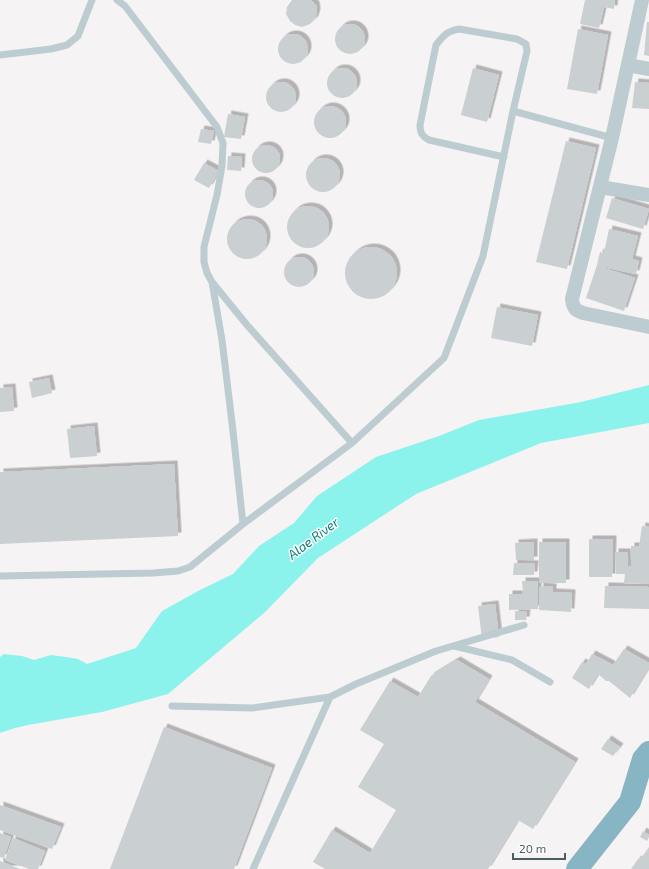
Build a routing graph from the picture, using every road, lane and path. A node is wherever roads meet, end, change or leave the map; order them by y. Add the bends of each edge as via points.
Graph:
1 (92, 0) edge
2 (117, 0) edge
3 (642, 0) edge
4 (0, 55) edge
5 (628, 65) junction
6 (649, 69) edge
7 (513, 111) junction
8 (612, 138) junction
9 (504, 157) junction
10 (600, 187) junction
11 (649, 195) edge
12 (212, 282) junction
13 (649, 327) edge
14 (352, 443) junction
15 (243, 524) junction
16 (0, 576) edge
17 (524, 625) dead end
18 (454, 646) junction
19 (550, 682) dead end
20 (330, 697) junction
21 (172, 706) dead end
22 (649, 752) edge
23 (649, 790) edge
24 (630, 802) junction
25 (253, 869) edge
26 (578, 869) edge

1 - 4 lane via 78,36 67,46
2 - 12 lane via 130,12 218,127 223,143 221,173 204,247 204,262
3 - 5 street
5 - 6 street
5 - 8 street
7 - 8 lane
7 - 9 lane
7 - 9 lane via 527,52 526,44 517,39 459,29 449,31 441,38 436,45 420,131 429,140
8 - 10 street
9 - 14 lane via 483,256 444,358
10 - 11 street
10 - 13 street via 572,300 573,306 583,314
12 - 14 lane
12 - 15 lane via 222,340
14 - 15 lane
15 - 16 lane via 190,567 178,571
17 - 18 lane
18 - 19 lane via 512,660
18 - 20 lane via 436,651
20 - 21 lane via 252,708
20 - 25 lane
22 - 24 highway via 643,759
23 - 24 highway
24 - 26 highway

